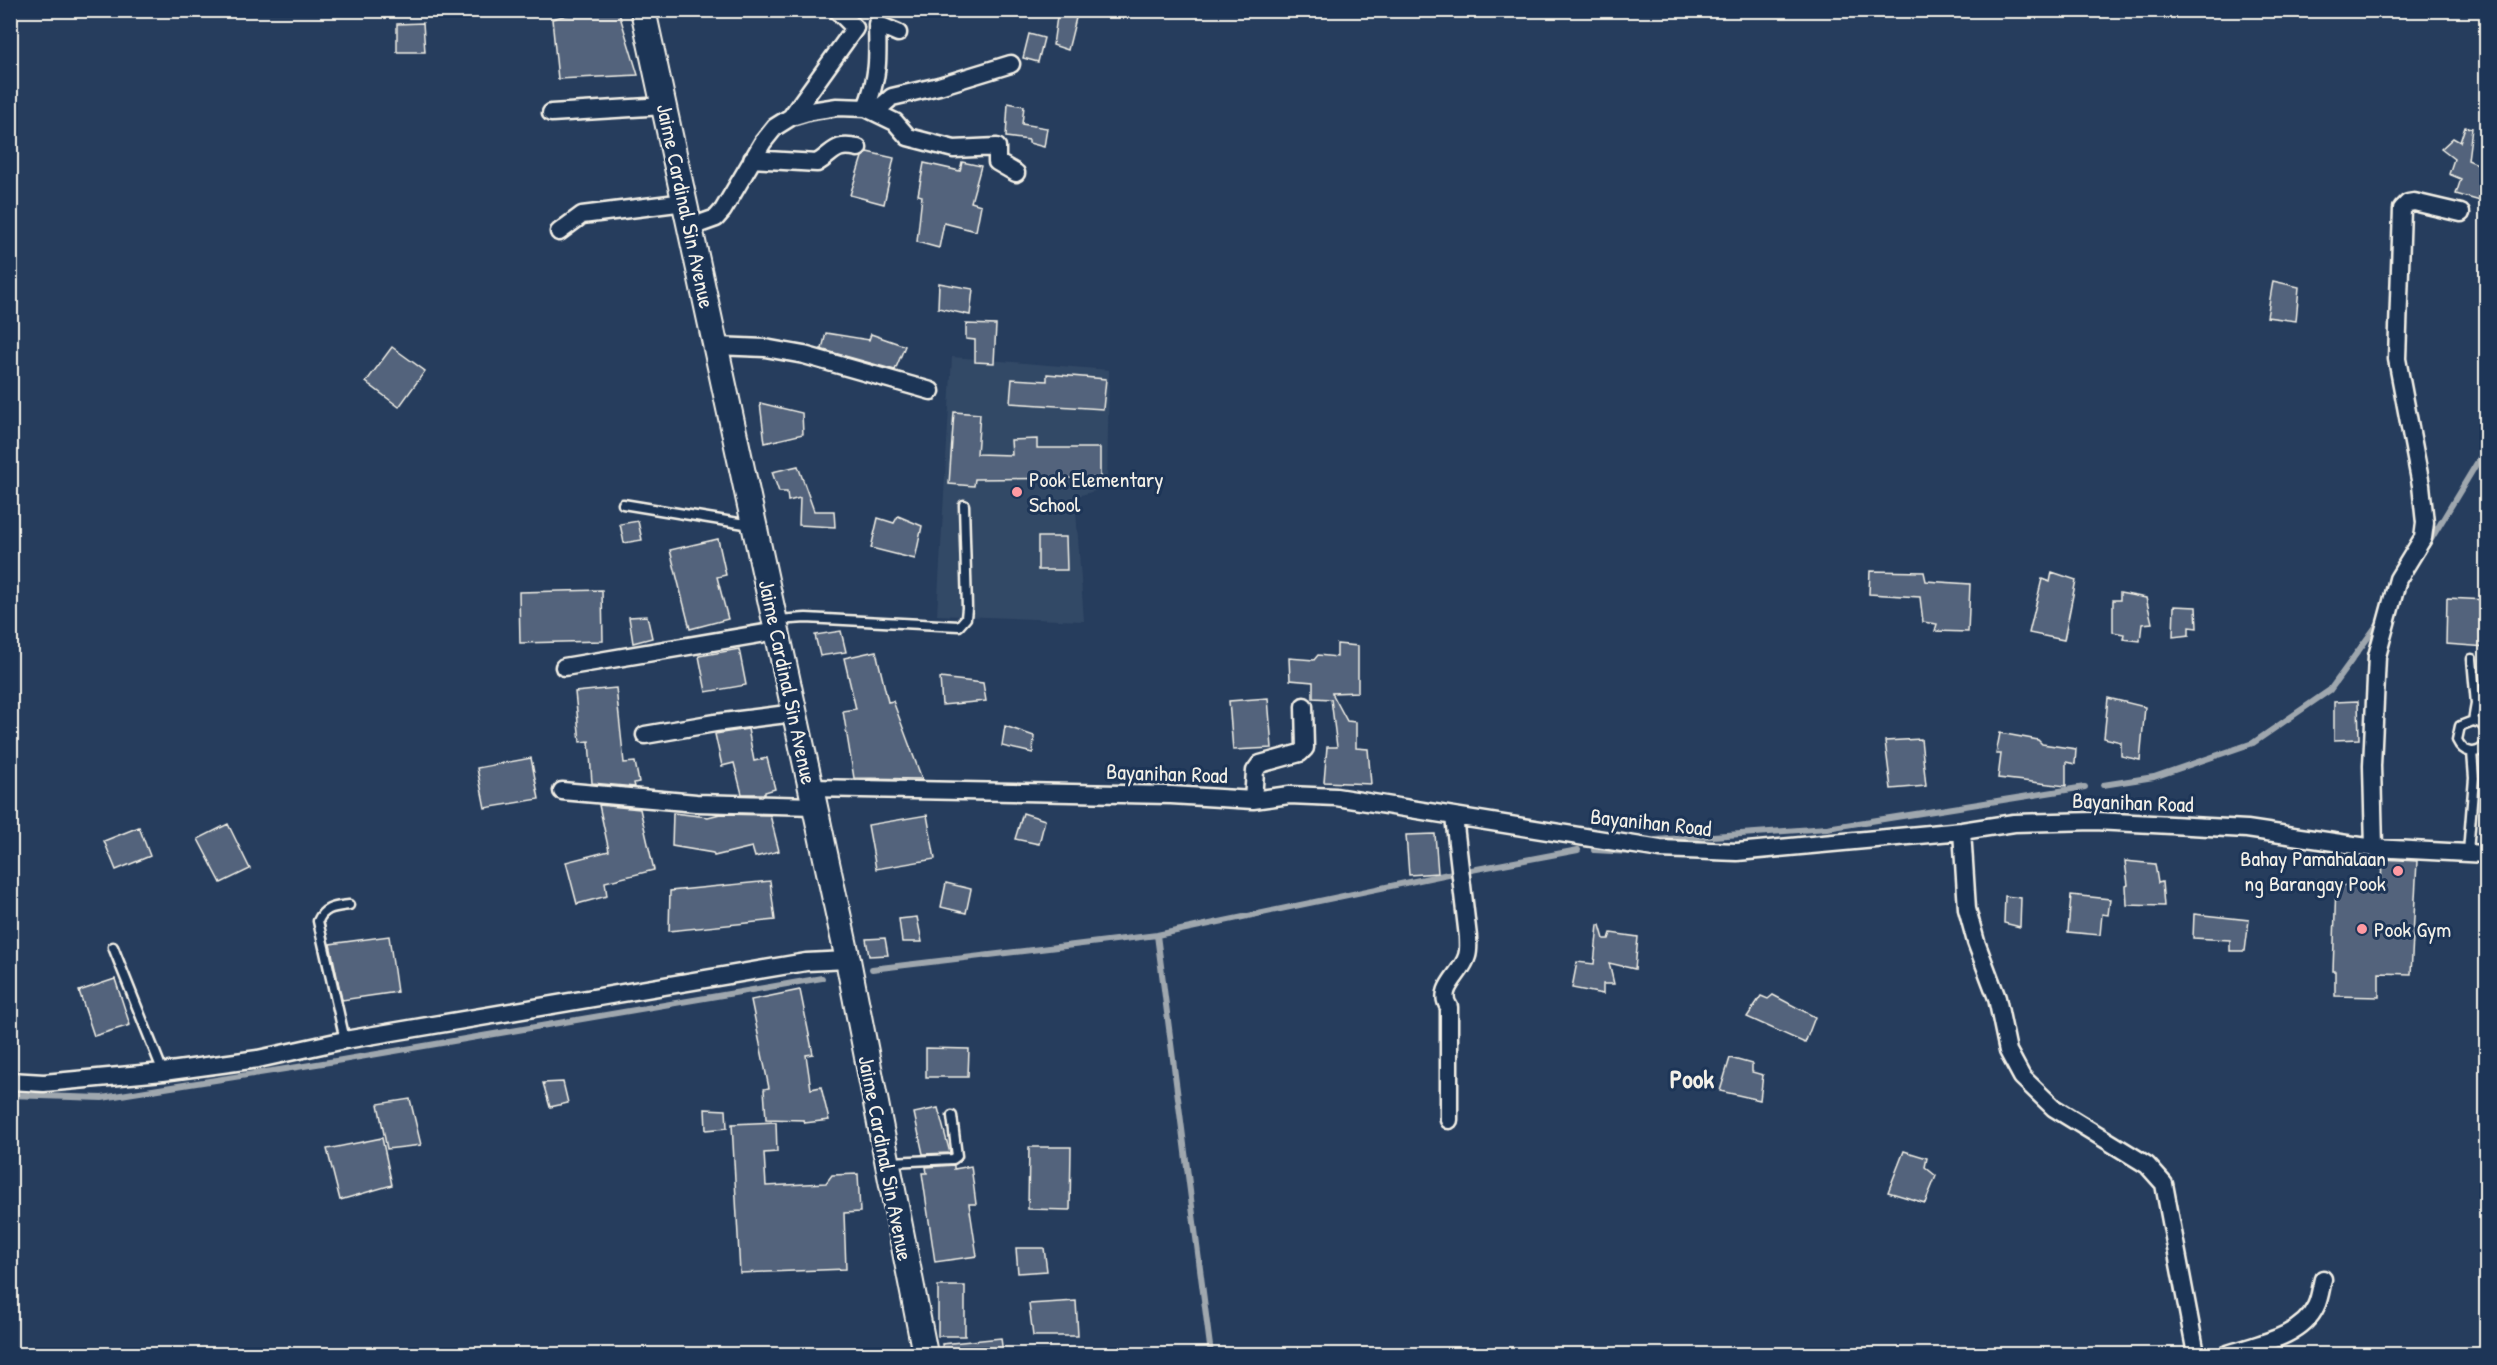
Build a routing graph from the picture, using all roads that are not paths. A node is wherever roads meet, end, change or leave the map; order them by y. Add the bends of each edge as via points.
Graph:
1 (643, 10) edge
2 (837, 10) edge
3 (898, 33) dead end
4 (1011, 64) dead end
5 (664, 106) junction
6 (871, 109) junction
7 (551, 113) dead end
8 (791, 117) junction
9 (858, 148) dead end
10 (752, 159) junction
11 (1016, 173) dead end
12 (685, 202) junction
13 (2461, 213) dead end
14 (691, 227) junction
15 (559, 232) dead end
16 (716, 346) junction
17 (932, 391) dead end
18 (623, 504) dead end
19 (964, 505) dead end
20 (754, 526) junction
21 (776, 626) junction
22 (2472, 659) dead end
23 (564, 667) dead end
24 (1304, 706) dead end
25 (795, 713) junction
26 (2474, 721) junction
27 (2487, 729) edge
28 (645, 735) dead end
29 (2487, 744) edge
30 (2472, 752) junction
31 (562, 790) dead end
32 (813, 797) junction
33 (1254, 800) junction
34 (1454, 817) junction
35 (1962, 831) junction
36 (2374, 848) junction
37 (2468, 852) junction
38 (2487, 854) edge
39 (349, 905) dead end
40 (113, 947) dead end
41 (848, 960) junction
42 (345, 1040) junction
43 (164, 1072) junction
44 (10, 1081) edge
45 (952, 1116) dead end
46 (1449, 1120) dead end
47 (887, 1162) junction
48 (2323, 1279) dead end
49 (925, 1354) edge
50 (2196, 1354) edge
51 (2228, 1354) edge

1 - 5 main road, Jaime Cardinal Sin Avenue
2 - 8 street via 855,28
3 - 6 street via 877,24 878,56
4 - 6 street via 892,97
5 - 7 street
5 - 12 main road, Jaime Cardinal Sin Avenue
6 - 8 street via 837,107
6 - 11 street via 895,122 908,137 954,149 997,147 997,162
8 - 10 street via 775,127
9 - 10 street via 837,147 817,163
10 - 14 street via 716,218
12 - 14 main road, Jaime Cardinal Sin Avenue
12 - 15 street via 582,215
13 - 36 street via 2414,202 2402,209 2397,359 2425,523 2423,538 2398,579 2377,656 2372,766
14 - 16 main road, Jaime Cardinal Sin Avenue
16 - 17 street via 804,355
16 - 20 main road, Jaime Cardinal Sin Avenue
18 - 20 lane
19 - 21 lane via 967,608 966,618 959,626 806,618
20 - 21 main road, Jaime Cardinal Sin Avenue
21 - 23 street
21 - 25 main road, Jaime Cardinal Sin Avenue
22 - 26 lane
24 - 33 street via 1305,748 1300,753 1260,764 1255,771
25 - 28 street
25 - 32 main road, Jaime Cardinal Sin Avenue
26 - 27 lane
26 - 30 lane via 2460,726 2457,732 2460,746
29 - 30 lane
30 - 37 lane via 2474,778
31 - 32 street, Bayanihan Road via 696,803
32 - 33 street, Bayanihan Road via 1171,795
32 - 41 main road, Jaime Cardinal Sin Avenue
33 - 34 street, Bayanihan Road via 1289,795 1336,797
34 - 35 street, Bayanihan Road via 1639,846 1737,852
34 - 46 street via 1468,937 1467,956 1444,994 1449,1007
35 - 36 street, Bayanihan Road via 2014,823 2095,821 2247,829
35 - 50 street via 1967,909 1997,998 2008,1050 2022,1077 2054,1108 2147,1165 2163,1184
36 - 37 street, Bayanihan Road
37 - 38 street, Bayanihan Road
39 - 42 lane via 330,908 318,921
40 - 43 lane
41 - 42 street via 806,962
41 - 47 main road, Jaime Cardinal Sin Avenue
42 - 43 street via 258,1059
43 - 44 street via 44,1083
45 - 47 lane via 957,1156 953,1159
47 - 49 main road, Jaime Cardinal Sin Avenue
48 - 51 street via 2317,1305 2306,1323 2294,1331

